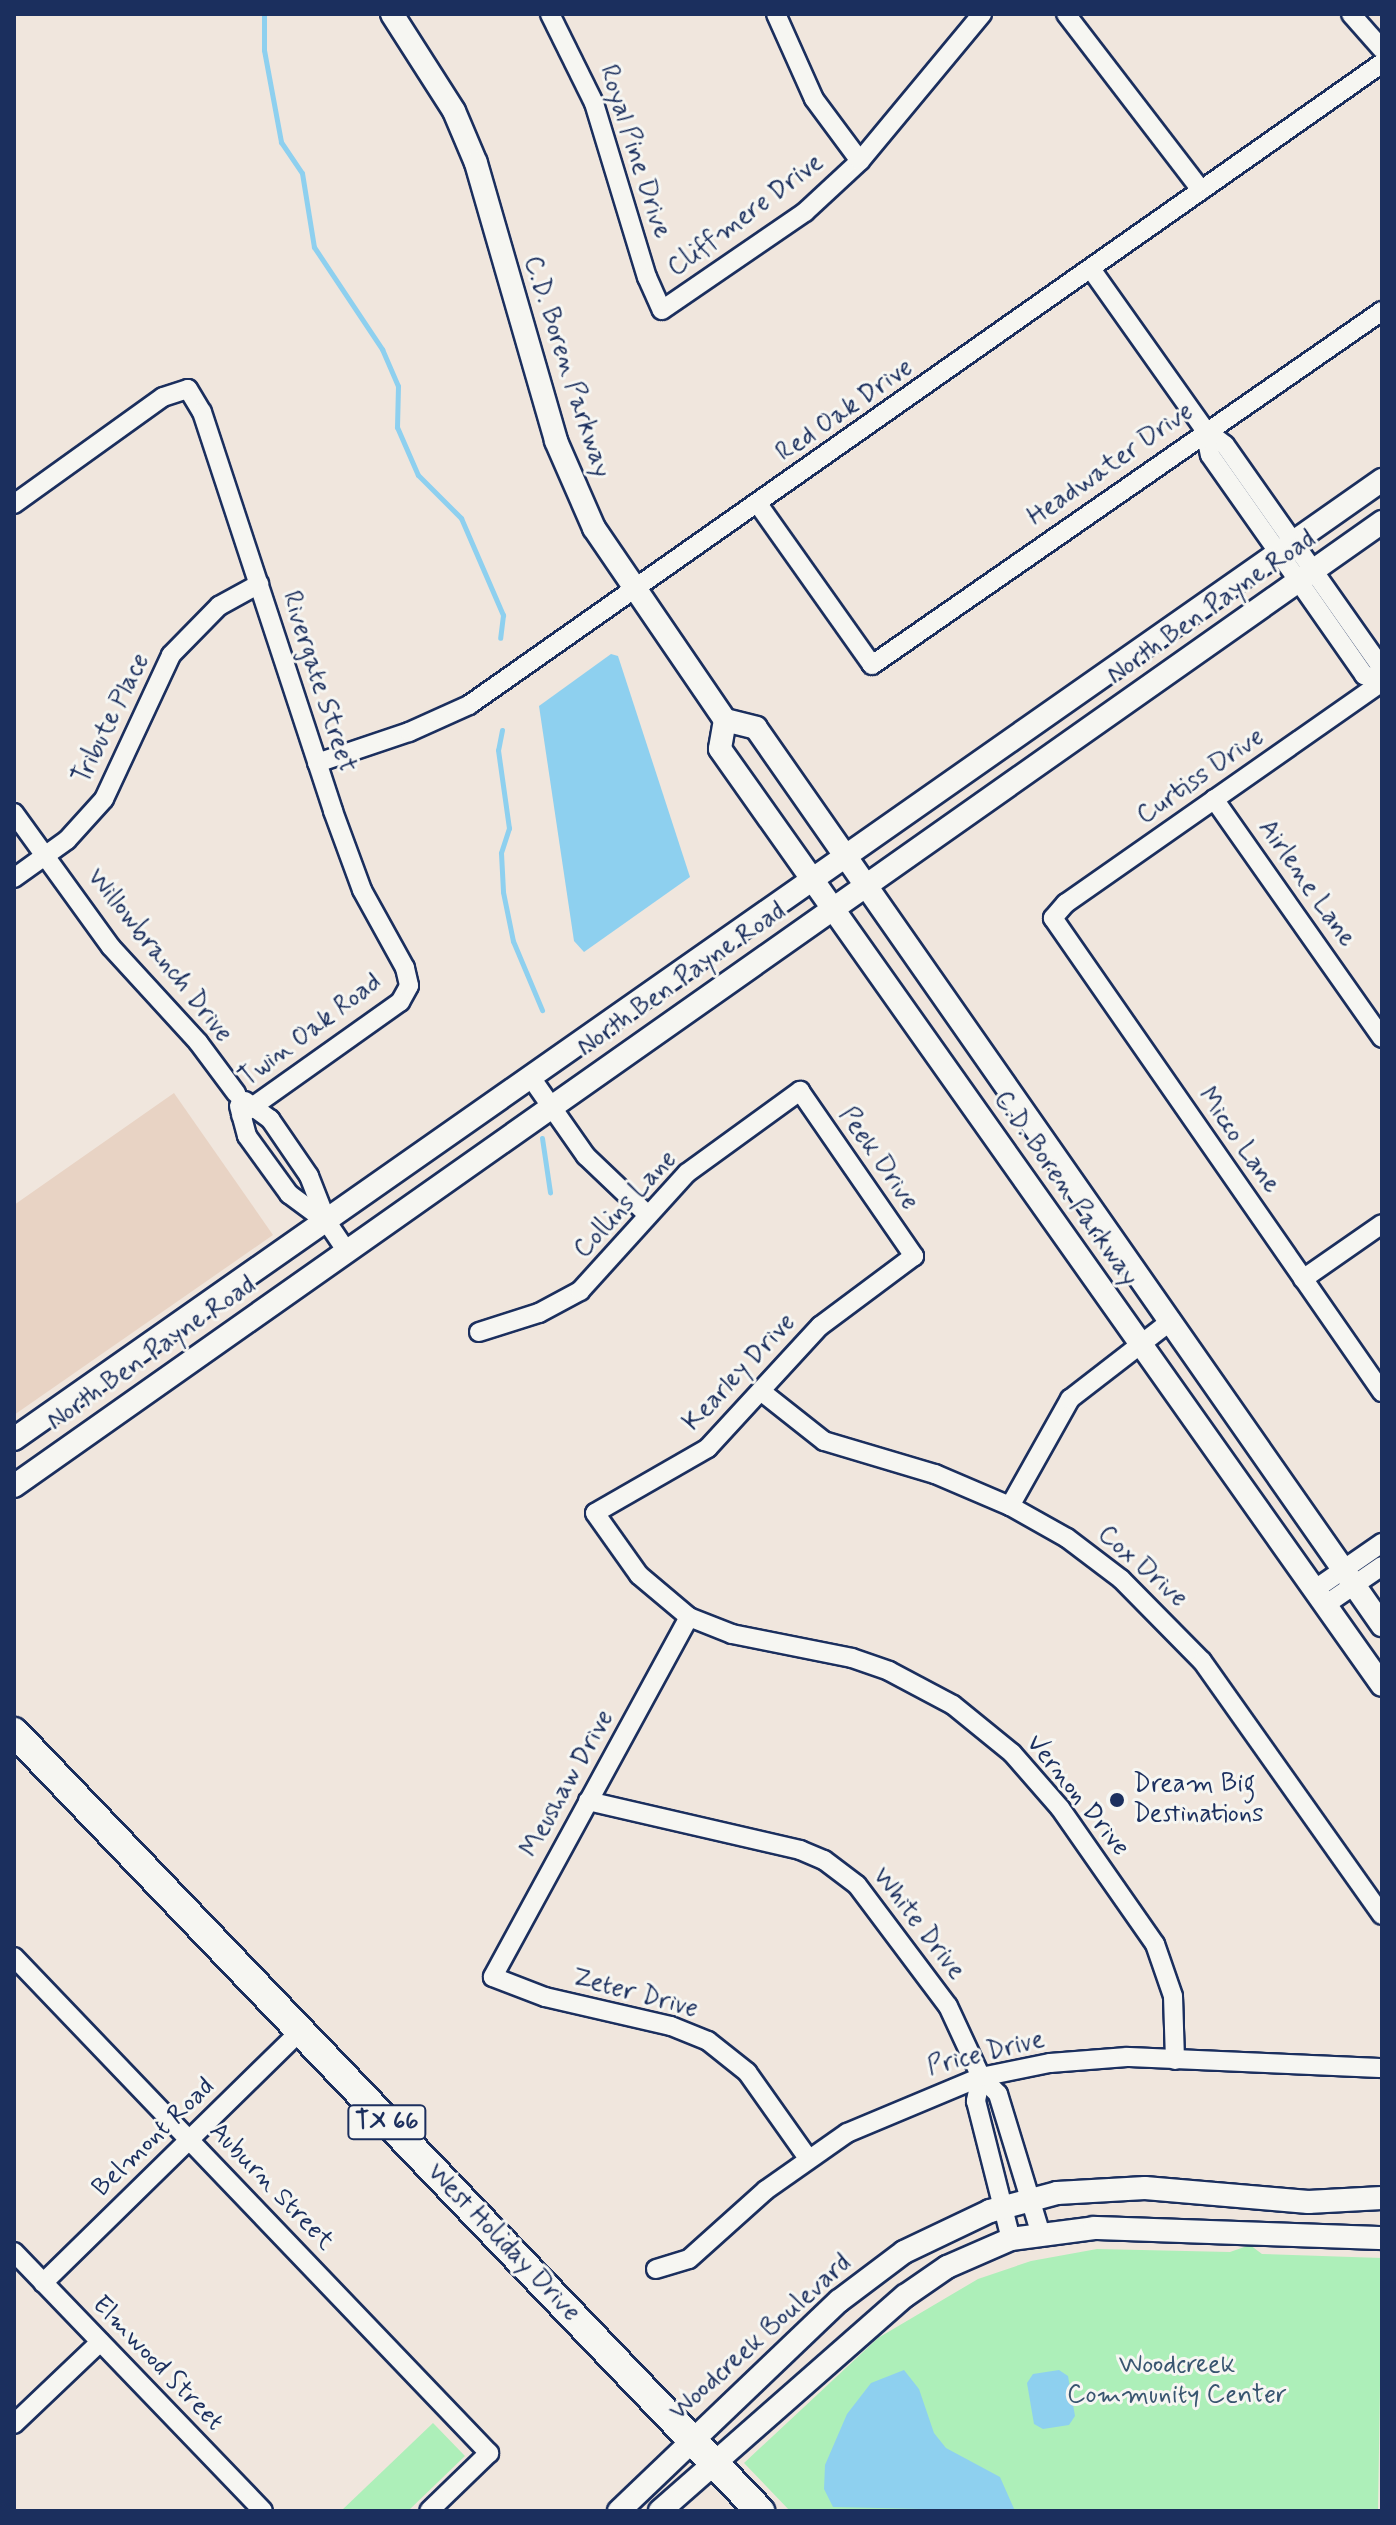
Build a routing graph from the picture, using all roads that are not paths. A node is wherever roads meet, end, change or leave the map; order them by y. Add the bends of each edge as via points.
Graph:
1 (392, 14) edge
2 (550, 14) edge
3 (776, 14) edge
4 (982, 14) edge
5 (1066, 14) edge
6 (1351, 14) edge
7 (1382, 49) edge
8 (1382, 63) edge
9 (860, 161) junction
10 (1201, 190) junction
11 (1091, 269) junction
12 (662, 310) joint
13 (1382, 311) edge
14 (1205, 430) junction
15 (1382, 480) edge
16 (14, 504) edge
17 (758, 504) junction
18 (1382, 522) edge
19 (1286, 548) junction
20 (1306, 576) junction
21 (259, 584) junction
22 (634, 592) junction
23 (1382, 682) edge
24 (725, 720) junction
25 (317, 763) junction
26 (1214, 799) junction
27 (14, 813) edge
28 (45, 855) junction
29 (849, 858) junction
30 (14, 878) edge
31 (815, 882) junction
32 (868, 885) junction
33 (834, 908) junction
34 (1053, 918) joint
35 (409, 986) joint
36 (1382, 1038) edge
37 (532, 1079) junction
38 (800, 1091) joint
39 (550, 1106) junction
40 (248, 1111) junction
41 (647, 1214) junction
42 (327, 1222) junction
43 (1382, 1224) edge
44 (346, 1250) junction
45 (914, 1256) joint
46 (1303, 1279) junction
47 (1171, 1321) junction
48 (479, 1332) dead end
49 (1140, 1343) junction
50 (762, 1392) junction
51 (1382, 1392) edge
52 (23, 1433) edge
53 (54, 1458) junction
54 (14, 1486) edge
55 (1010, 1506) junction
56 (595, 1513) joint
57 (1382, 1543) edge
58 (1382, 1566) edge
59 (1349, 1577) junction
60 (1320, 1598) junction
61 (689, 1617) junction
62 (1382, 1625) edge
63 (1382, 1685) edge
64 (14, 1732) edge
65 (588, 1801) junction
66 (1382, 1915) edge
67 (14, 1957) edge
68 (493, 1977) joint
69 (300, 2031) junction
70 (1175, 2060) junction
71 (1382, 2068) edge
72 (981, 2077) junction
73 (190, 2140) junction
74 (808, 2158) junction
75 (1191, 2192) junction
76 (1382, 2198) edge
77 (1031, 2200) junction
78 (1005, 2207) junction
79 (1185, 2230) junction
80 (1041, 2235) junction
81 (1382, 2238) edge
82 (1011, 2239) junction
83 (14, 2252) edge
84 (656, 2269) dead end
85 (43, 2283) junction
86 (100, 2342) junction
87 (14, 2424) edge
88 (691, 2439) junction
89 (713, 2463) junction
90 (263, 2511) edge
91 (429, 2511) edge
92 (619, 2511) edge
93 (660, 2511) edge
94 (760, 2511) edge

1 - 22 street, C.D. Boren Parkway via 454,111 476,163 556,441 581,504
2 - 12 street, Royal Pine Drive via 594,103
3 - 9 street via 814,99
4 - 9 street, Cliffmere Drive
5 - 10 street
6 - 7 street
8 - 10 street, Red Oak Drive
9 - 12 street, Cliffmere Drive via 805,212
10 - 11 street, Red Oak Drive
11 - 14 street
11 - 17 street, Red Oak Drive
13 - 14 street, Headwater Drive
14 - 17 street, Headwater Drive via 872,665
14 - 19 street via 1225,445
15 - 19 street, North Ben Payne Road
16 - 21 street, Rivergate Street via 163,397 188,389 202,412
17 - 22 street, Red Oak Drive
18 - 20 street, North Ben Payne Road
19 - 20 street
19 - 29 street, North Ben Payne Road
20 - 23 street via 1364,675
20 - 32 street, North Ben Payne Road
21 - 25 street, Rivergate Street
21 - 28 street, Tribute Place via 219,606 171,655 157,677 117,781 87,822
22 - 24 street, C.D. Boren Parkway
22 - 25 street, Red Oak Drive via 469,705
23 - 26 street, Curtiss Drive
24 - 29 street, C.D. Boren Parkway via 756,728
24 - 31 street, C.D. Boren Parkway via 720,749
25 - 35 street, Rivergate Street via 362,890 405,968
26 - 34 street, Curtiss Drive via 1066,903
26 - 36 street, Airlene Lane
27 - 28 street, Willowbranch Drive
28 - 30 street, Tribute Place
28 - 40 street, Willowbranch Drive via 111,947 198,1042
29 - 31 street, North Ben Payne Road
29 - 32 street, C.D. Boren Parkway
31 - 33 street, C.D. Boren Parkway
31 - 37 street, North Ben Payne Road
32 - 33 street, North Ben Payne Road
32 - 47 street, C.D. Boren Parkway
33 - 39 street, North Ben Payne Road
33 - 49 street, C.D. Boren Parkway
34 - 46 street, Micco Lane
35 - 40 street, Twin Oak Road via 400,1002
37 - 39 street
37 - 42 street, North Ben Payne Road
38 - 41 street, Collins Lane via 702,1161
38 - 45 street, Peek Drive
39 - 41 street via 586,1156
39 - 44 street, North Ben Payne Road
40 - 42 street, Willowbranch Drive via 270,1119 309,1176
40 - 42 street, Willowbranch Drive via 247,1136 289,1194
41 - 48 street, Collins Lane via 580,1291 539,1313
42 - 44 street, Willowbranch Drive
42 - 52 street, North Ben Payne Road
43 - 46 street
44 - 53 street, North Ben Payne Road
45 - 50 street, Kearley Drive via 820,1326
46 - 51 street, Micco Lane
47 - 49 street
47 - 59 street, C.D. Boren Parkway
49 - 55 street via 1089,1380 1062,1409
49 - 60 street, C.D. Boren Parkway
50 - 55 street, Cox Drive via 824,1441 935,1474
50 - 56 street, Kearley Drive via 708,1448
52 - 53 street
53 - 54 street, North Ben Payne Road
55 - 66 street, Cox Drive via 1087,1551 1172,1628 1222,1689
56 - 61 street, Vernon Drive via 639,1575
57 - 59 street
58 - 59 street
59 - 60 street
59 - 62 street, C.D. Boren Parkway
60 - 63 street, C.D. Boren Parkway
61 - 65 street, Meushaw Drive
61 - 70 street, Vernon Drive via 732,1634 889,1671 953,1705 993,1736 1047,1791 1155,1944 1173,1996
64 - 69 main road, West Holiday Drive / TX 66
65 - 68 street, Meushaw Drive
65 - 72 street, White Drive via 786,1845 836,1868 880,1910 948,2006
67 - 73 street, Auburn Street
68 - 74 street, Zeter Drive via 545,1997 671,2026 708,2041 747,2072
69 - 73 street, Belmont Road
69 - 88 main road, West Holiday Drive / TX 66
70 - 71 street, Price Drive
70 - 72 street, Price Drive via 1083,2059
72 - 74 street, Price Drive via 877,2117
72 - 77 street, White Drive via 998,2094
72 - 78 street, White Drive via 976,2101
73 - 85 street, Belmont Road
73 - 91 street, Auburn Street via 489,2453
74 - 84 street, Price Drive via 689,2259
75 - 76 street, Woodcreek Boulevard via 1308,2202
75 - 77 street, Woodcreek Boulevard via 1145,2188
75 - 79 street
77 - 78 street, Woodcreek Boulevard
77 - 80 street, White Drive
78 - 82 street, White Drive
78 - 88 street, Woodcreek Boulevard via 904,2252 871,2276
79 - 80 street via 1094,2228
79 - 81 street
80 - 82 street
82 - 89 street via 947,2267 905,2296
83 - 85 street, Elmwood Street
85 - 86 street, Elmwood Street
86 - 87 street
86 - 90 street, Elmwood Street
88 - 89 main road, West Holiday Drive / TX 66
88 - 92 street, Woodcreek Boulevard
89 - 93 street
89 - 94 main road, West Holiday Drive / TX 66

